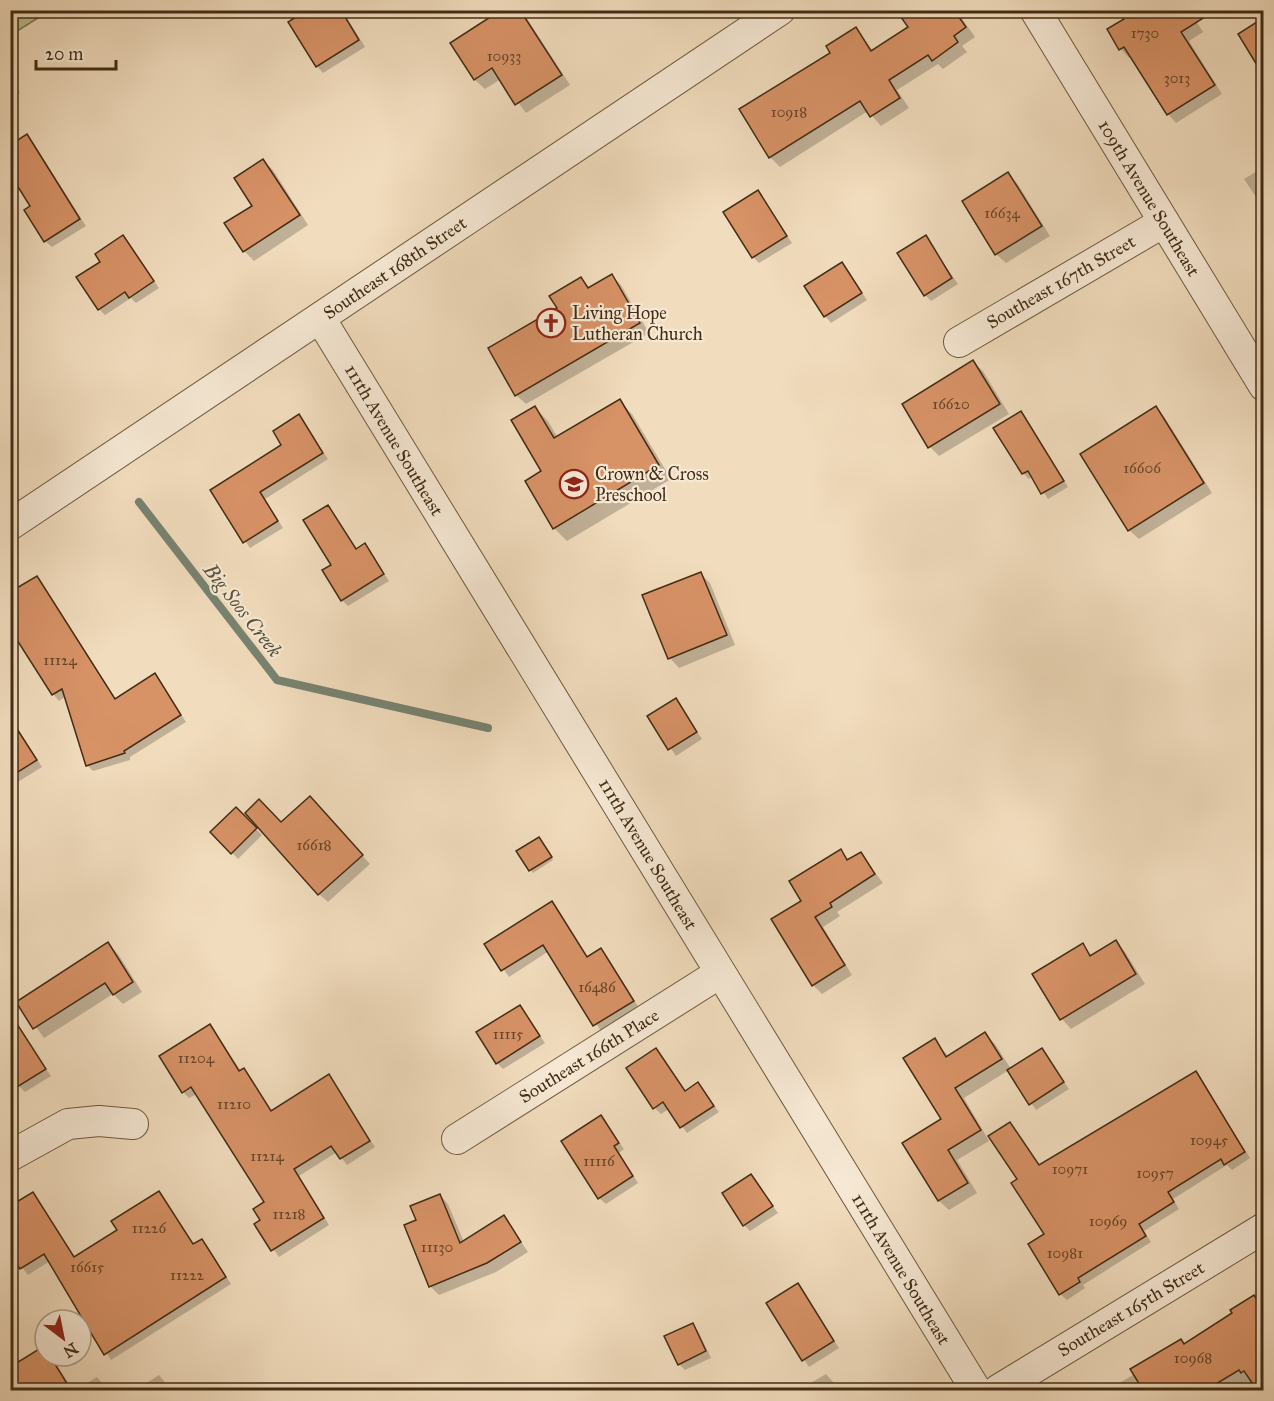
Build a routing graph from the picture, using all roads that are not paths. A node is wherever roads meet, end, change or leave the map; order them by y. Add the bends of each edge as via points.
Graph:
1 (780, 10) edge
2 (1046, 14) edge
3 (1164, 222) junction
4 (320, 318) junction
5 (958, 342) dead end
6 (1263, 386) edge
7 (10, 525) edge
8 (720, 973) junction
9 (133, 1124) dead end
10 (457, 1138) dead end
11 (10, 1156) edge
12 (1263, 1228) edge
13 (976, 1390) edge
14 (998, 1390) edge

1 - 4 street, Southeast 168th Street
2 - 3 street, 109th Avenue Southeast
3 - 5 street, Southeast 167th Street
3 - 6 street, 109th Avenue Southeast
4 - 7 street, Southeast 168th Street
4 - 8 street, 111th Avenue Southeast
8 - 10 street, Southeast 166th Place
8 - 13 street, 111th Avenue Southeast
9 - 11 street via 68,1124
12 - 14 street, Southeast 165th Street

